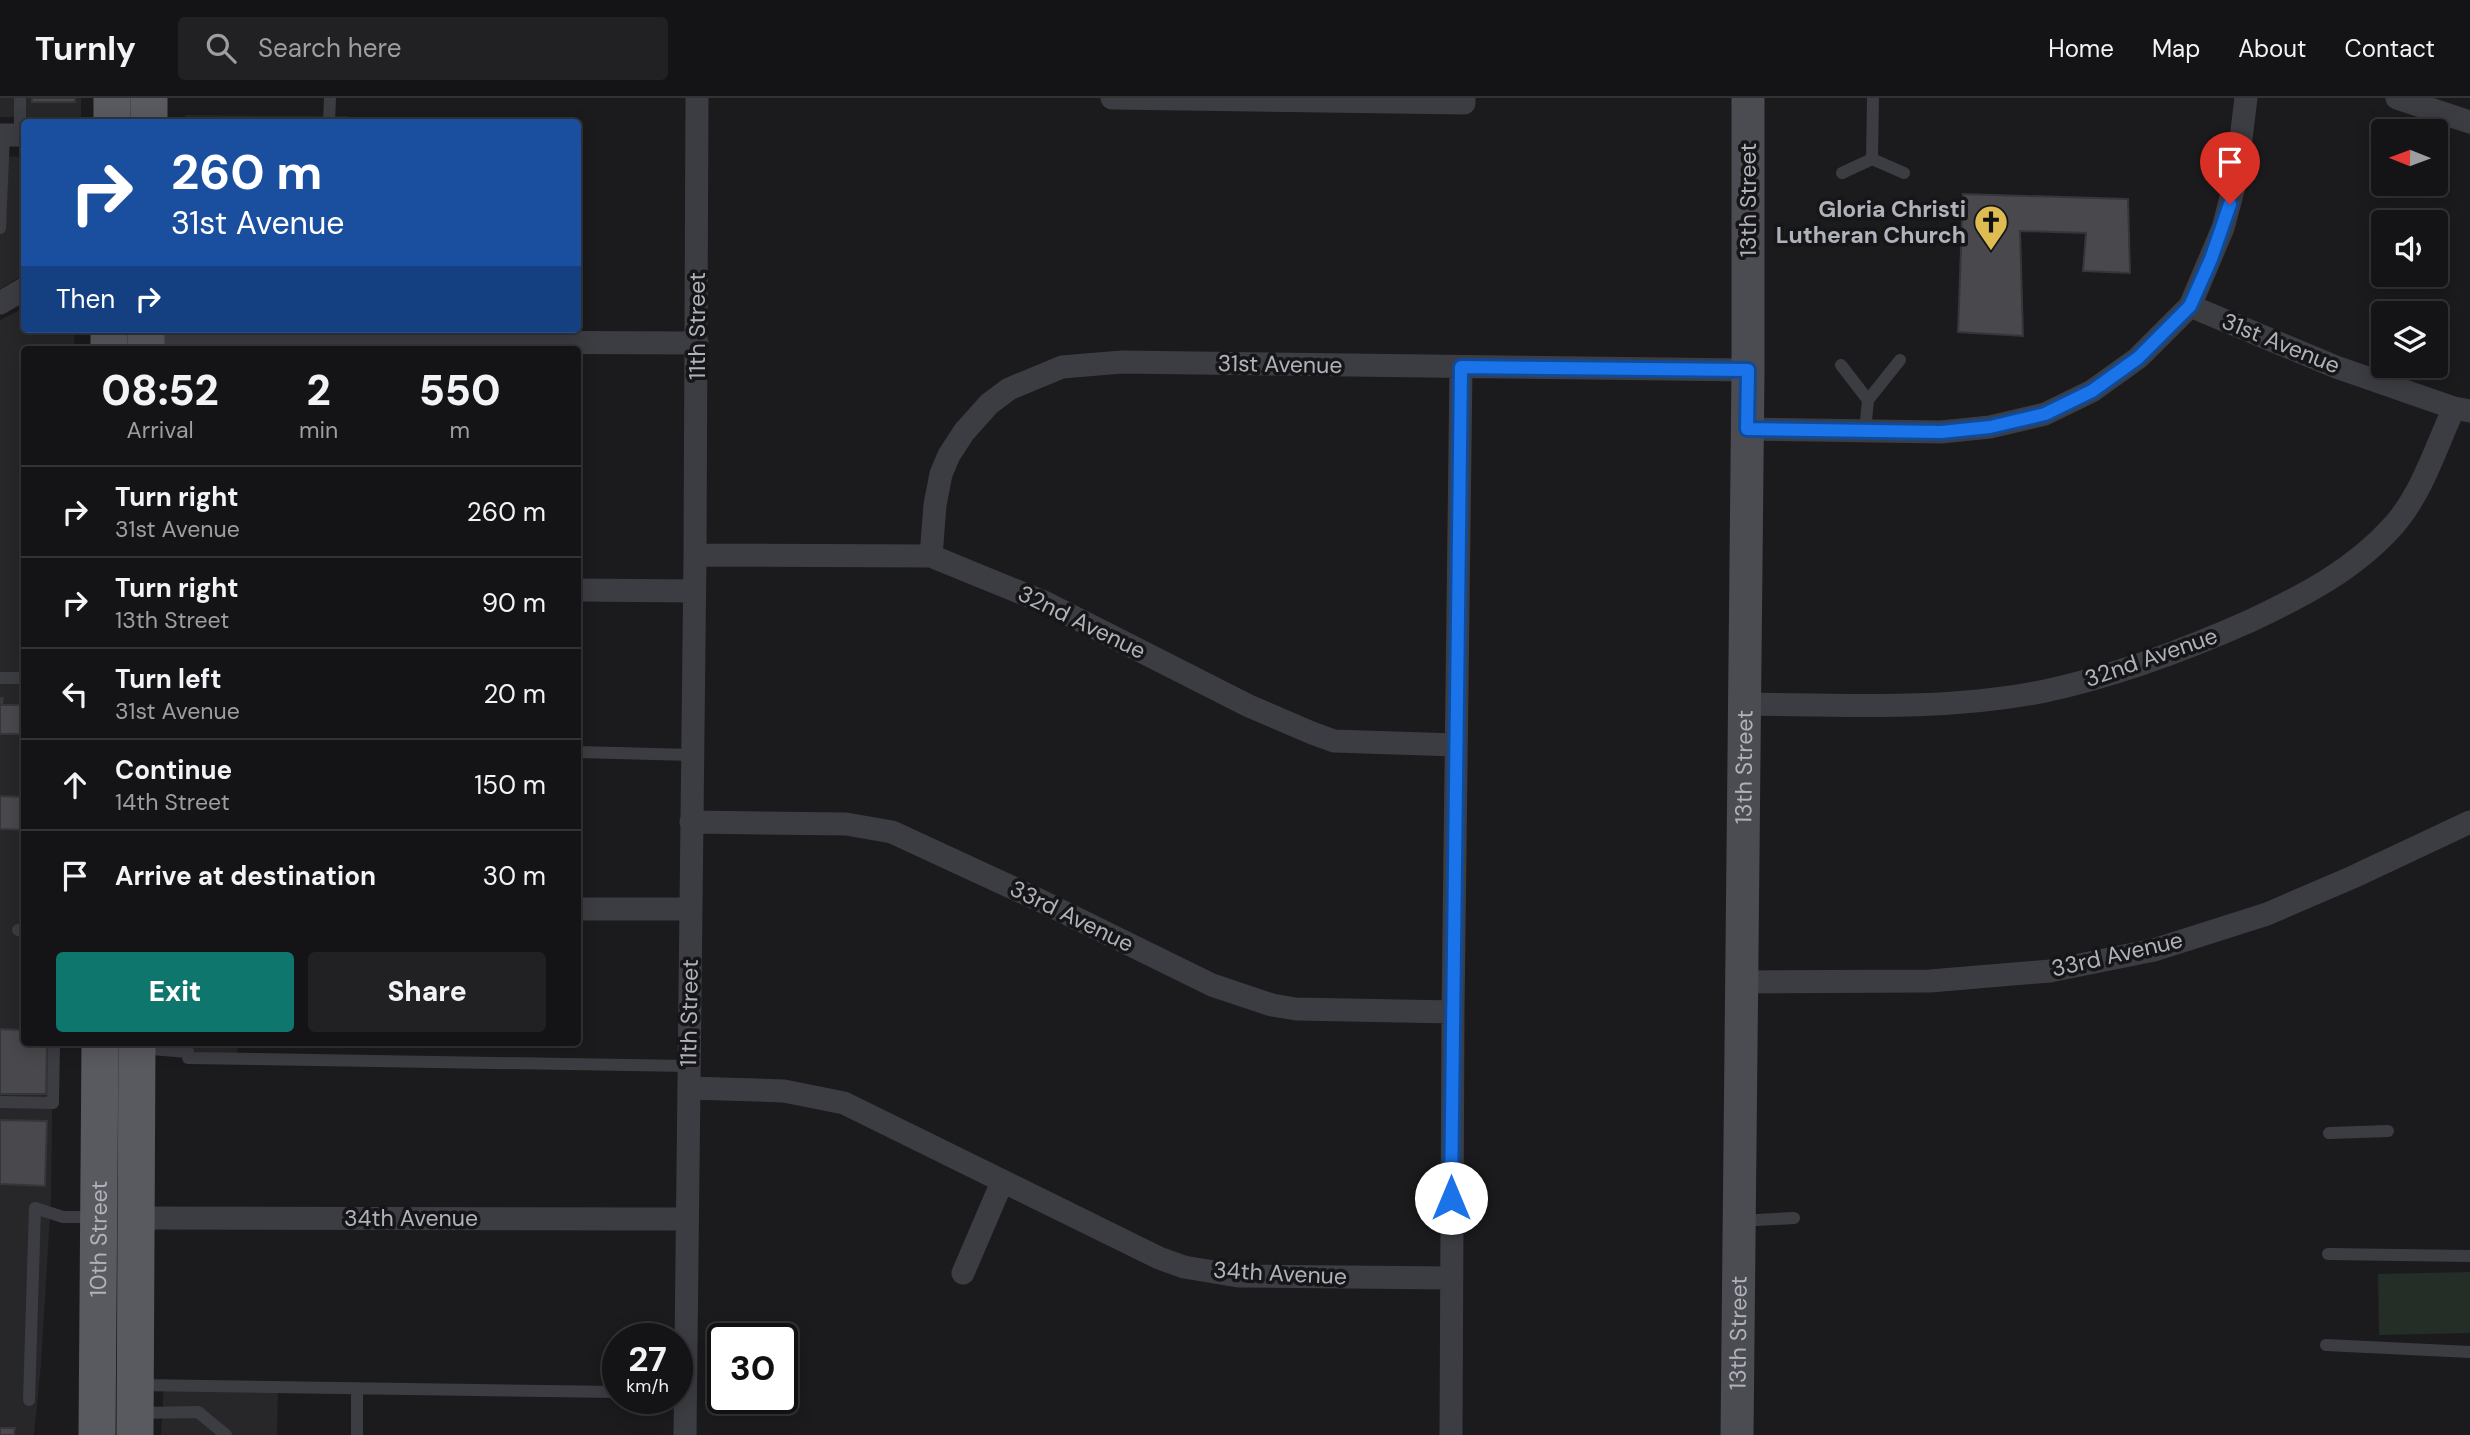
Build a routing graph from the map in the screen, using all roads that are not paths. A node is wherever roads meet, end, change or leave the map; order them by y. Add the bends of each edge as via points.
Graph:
1 (20, 98) edge
2 (112, 98) edge
3 (149, 98) edge
4 (330, 98) edge
5 (697, 98) edge
6 (1112, 98) edge
7 (1748, 98) edge
8 (1873, 98) edge
9 (2246, 98) edge
10 (2397, 98) edge
11 (1464, 100) edge
12 (112, 119) edge
13 (149, 119) edge
14 (329, 119) edge
15 (2470, 122) edge
16 (12, 135) edge
17 (1872, 159) junction
18 (1842, 173) dead end
19 (1904, 173) dead end
20 (0, 229) edge
21 (21, 291) edge
22 (0, 303) edge
23 (2190, 306) junction
24 (241, 335) edge
25 (146, 340) edge
26 (696, 343) junction
27 (1900, 360) dead end
28 (1841, 365) dead end
29 (1461, 367) junction
30 (1748, 370) junction
31 (1868, 400) junction
32 (2462, 410) edge
33 (1747, 429) junction
34 (1865, 431) junction
35 (695, 555) junction
36 (931, 556) junction
37 (581, 590) edge
38 (694, 591) junction
39 (0, 678) edge
40 (21, 678) edge
41 (1744, 704) junction
42 (1456, 745) junction
43 (581, 752) edge
44 (692, 755) junction
45 (691, 822) junction
46 (2470, 822) edge
47 (581, 909) edge
48 (691, 909) junction
49 (1741, 982) junction
50 (1453, 1012) junction
51 (54, 1046) edge
52 (100, 1046) edge
53 (132, 1046) edge
54 (138, 1046) edge
55 (689, 1077) junction
56 (0, 1102) edge
57 (2388, 1131) dead end
58 (2329, 1133) dead end
59 (1002, 1182) junction
60 (97, 1217) junction
61 (135, 1218) junction
62 (1794, 1218) dead end
63 (687, 1219) junction
64 (1739, 1221) junction
65 (2328, 1254) dead end
66 (2470, 1256) edge
67 (963, 1273) dead end
68 (1451, 1278) junction
69 (683, 1323) edge
70 (97, 1331) junction
71 (2326, 1345) dead end
72 (2470, 1352) edge
73 (357, 1388) junction
74 (602, 1392) edge
75 (29, 1400) dead end
76 (135, 1411) edge
77 (682, 1414) edge
78 (75, 1435) edge
79 (97, 1435) edge
80 (226, 1435) edge
81 (357, 1435) edge
82 (684, 1435) edge
83 (1451, 1435) edge
84 (1737, 1435) edge

1 - 16 lane
2 - 12 main road
3 - 13 main road
4 - 14 lane
5 - 26 street, 11th Street
6 - 11 street
7 - 30 street, 13th Street
8 - 17 lane
9 - 23 street via 2236,179 2223,228
10 - 15 street
16 - 20 lane
17 - 18 lane
17 - 19 lane
21 - 22 street
23 - 32 street, 31st Avenue via 2336,367
23 - 34 street via 2138,358 2092,391 2045,414 1941,432
24 - 25 street
24 - 26 street
26 - 35 street, 11th Street
27 - 31 lane
28 - 31 lane
29 - 30 street, 31st Avenue
29 - 36 street, 31st Avenue via 1122,362 1062,367 1009,389 964,432 941,474
29 - 42 street
30 - 33 street, 13th Street
31 - 34 lane
32 - 41 street, 32nd Avenue via 2409,505 2359,560 2302,596 2226,632 2120,671 2033,692 1910,705
33 - 34 street
33 - 41 street, 13th Street
35 - 36 street, 32nd Avenue
35 - 38 street, 11th Street
36 - 42 street, 32nd Avenue via 1046,603 1312,733 1335,741
37 - 38 street
38 - 44 street, 11th Street
39 - 40 lane
41 - 49 street, 13th Street
42 - 50 street
43 - 44 lane
44 - 45 street, 11th Street
45 - 48 street, 11th Street
45 - 50 street, 33rd Avenue via 846,824 892,832 1212,985 1272,1005
46 - 49 street, 33rd Avenue via 2267,914 2154,950 2050,971 1930,981
47 - 48 street
48 - 55 street, 11th Street
49 - 64 street, 13th Street
50 - 68 street
51 - 56 lane via 53,1103
52 - 60 main road, 10th Street
53 - 61 main road, 10th Street
54 - 55 lane via 188,1055
55 - 59 street, 34th Avenue via 844,1103
55 - 63 street, 11th Street
57 - 58 lane
59 - 67 street
59 - 68 street, 34th Avenue via 1184,1267 1238,1276
60 - 70 main road, 10th Street
60 - 75 lane via 63,1217 35,1208
61 - 63 street, 34th Avenue
61 - 76 main road, 10th Street
62 - 64 lane
63 - 69 street, 11th Street
64 - 84 street, 13th Street
65 - 66 lane
68 - 83 street
70 - 78 main road
70 - 79 main road, 10th Street
71 - 72 lane
73 - 74 lane
73 - 76 lane
73 - 81 lane
76 - 80 lane via 191,1410
77 - 82 street, 11th Street

